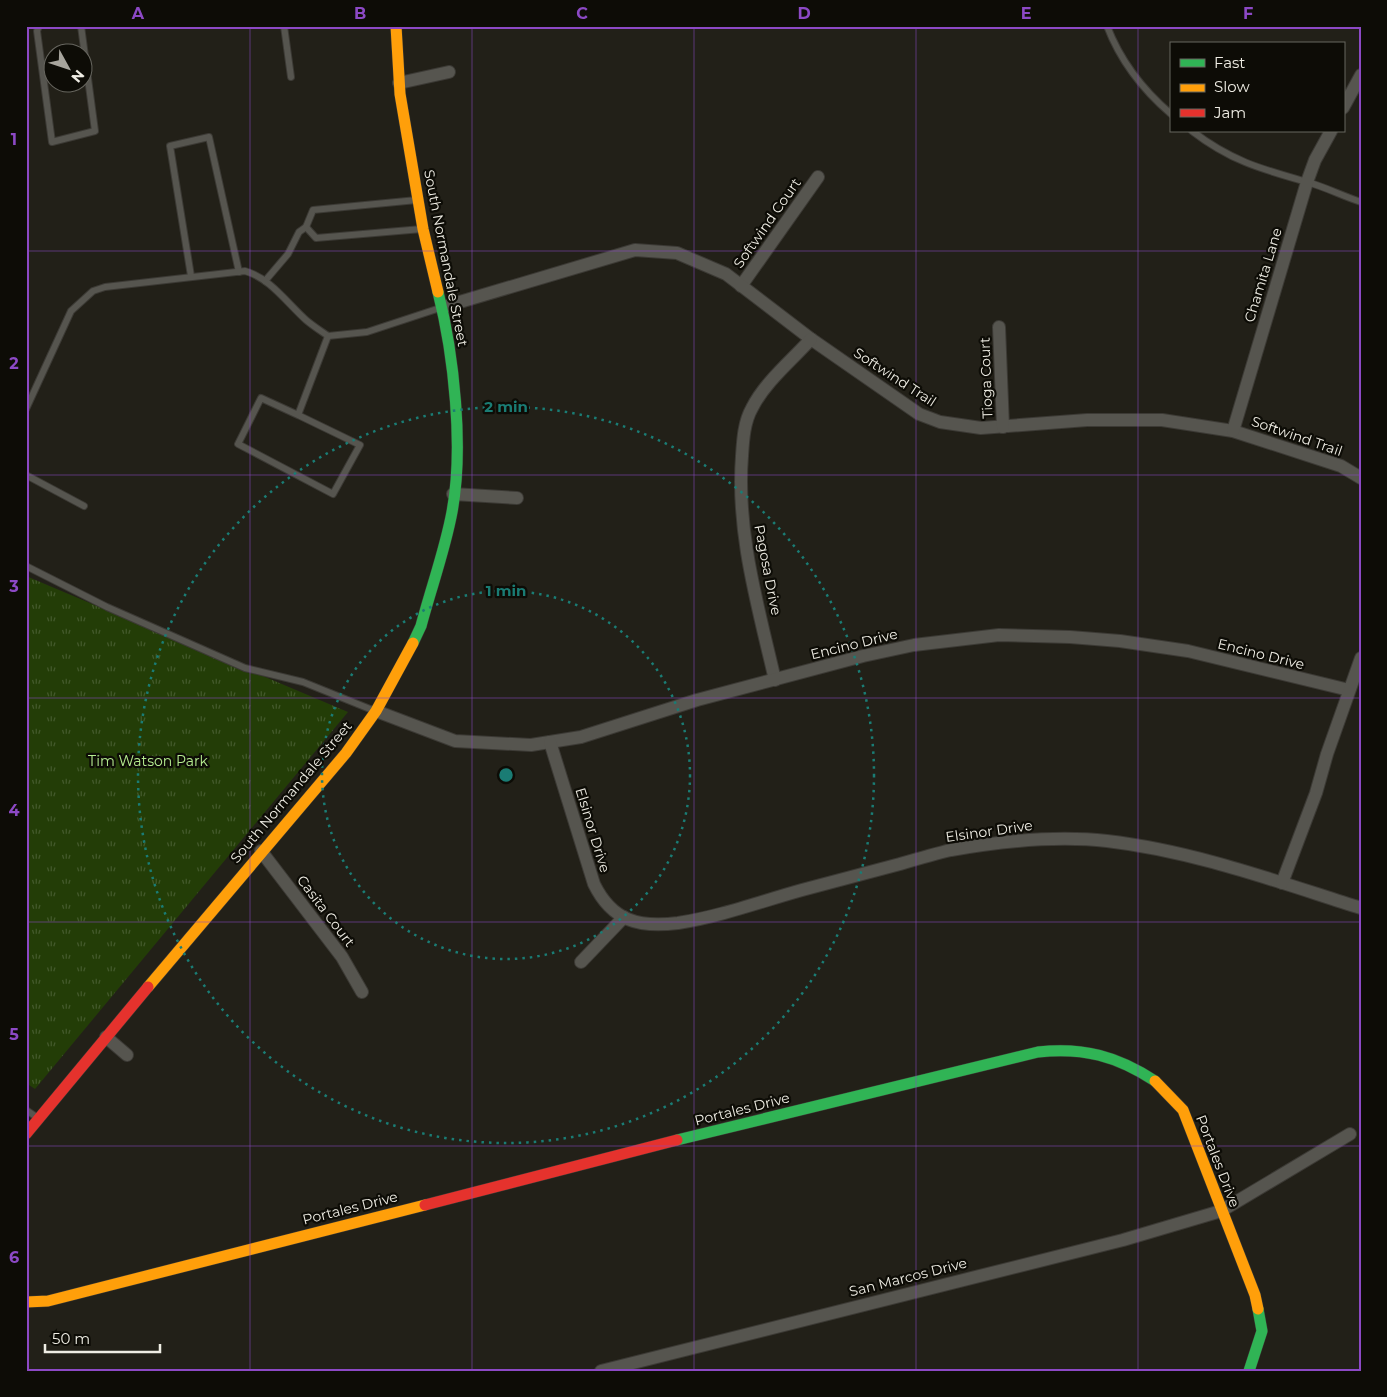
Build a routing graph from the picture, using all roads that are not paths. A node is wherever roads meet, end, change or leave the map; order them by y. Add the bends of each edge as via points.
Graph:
1 (39, 26) edge
2 (81, 26) edge
3 (284, 26) edge
4 (396, 26) edge
5 (1107, 26) edge
6 (449, 72) dead end
7 (1361, 75) edge
8 (291, 77) dead end
9 (399, 83) junction
10 (1344, 106) edge
11 (1170, 113) edge
12 (1193, 132) edge
13 (1330, 132) edge
14 (818, 177) dead end
15 (1307, 182) junction
16 (419, 200) junction
17 (1361, 202) edge
18 (306, 227) junction
19 (423, 229) junction
20 (239, 272) junction
21 (191, 276) junction
22 (265, 281) junction
23 (740, 286) junction
24 (443, 308) junction
25 (999, 327) dead end
26 (328, 336) junction
27 (811, 339) junction
28 (26, 409) edge
29 (298, 415) junction
30 (1003, 427) junction
31 (1233, 431) junction
32 (26, 474) edge
33 (1361, 478) edge
34 (453, 494) junction
35 (517, 498) dead end
36 (84, 506) dead end
37 (26, 566) edge
38 (1361, 658) edge
39 (776, 680) junction
40 (1349, 690) junction
41 (376, 711) junction
42 (550, 742) junction
43 (261, 851) junction
44 (1282, 883) junction
45 (1361, 908) edge
46 (624, 917) junction
47 (580, 962) dead end
48 (362, 992) dead end
49 (106, 1037) junction
50 (127, 1055) dead end
51 (26, 1110) edge
52 (39, 1119) junction
53 (26, 1134) edge
54 (1350, 1134) dead end
55 (1221, 1211) junction
56 (26, 1302) edge
57 (601, 1371) edge
58 (1249, 1371) edge

1 - 2 lane via 37,31 52,142 95,131
3 - 8 lane
4 - 9 street, South Normandale Street
5 - 11 lane via 1116,48 1139,81
6 - 9 street
7 - 10 street
9 - 16 street, South Normandale Street
12 - 15 lane via 1246,165
13 - 15 street, Chamita Lane
14 - 23 street, Softwind Court
15 - 17 lane
15 - 31 street, Chamita Lane
16 - 18 lane via 314,210
16 - 19 street, South Normandale Street
18 - 19 lane via 316,238
18 - 22 lane via 299,232 288,254
19 - 24 street, South Normandale Street
20 - 21 lane
20 - 21 lane via 209,137 170,146
20 - 22 lane via 256,274
21 - 28 lane via 93,291 71,311
22 - 26 lane via 307,321
23 - 24 street, Softwind Trail via 726,274 677,253 635,250
23 - 27 street, Softwind Trail
24 - 26 lane via 367,332
24 - 34 street, South Normandale Street via 449,335 457,441
25 - 30 street, Tioga Court
26 - 29 lane
27 - 30 street, Softwind Trail via 919,414 940,422 982,428
27 - 39 street, Pagosa Drive via 761,394 751,409 743,437 740,480 744,544
29 - 29 lane via 360,445 333,494 238,444 261,398
30 - 31 street, Softwind Trail via 1126,418
31 - 33 street, Softwind Trail via 1341,466
32 - 36 lane
34 - 35 street
34 - 41 street, South Normandale Street via 443,551 421,626
37 - 41 lane via 107,607 245,668 303,682
38 - 40 street
39 - 40 street, Encino Drive via 914,645 1008,636 1110,640 1188,652
39 - 42 street, Encino Drive via 698,700 581,737
40 - 44 street via 1316,793
41 - 42 street, Encino Drive via 455,741 522,745
41 - 43 street, South Normandale Street via 346,753
42 - 46 street, Elsinor Drive via 594,884 601,898
43 - 48 street, Casita Court via 342,957
43 - 49 street, South Normandale Street
44 - 45 street, Elsinor Drive
44 - 46 street, Elsinor Drive via 1157,849 1106,841 1037,839 949,851 802,890 713,918 654,926
46 - 47 street
49 - 50 street
49 - 52 street, South Normandale Street
51 - 52 lane
52 - 53 street, South Normandale Street
54 - 55 street, San Marcos Drive
55 - 56 street, Portales Drive via 1183,1110 1161,1085 1140,1071 1095,1053 1065,1049 1038,1052 694,1136 48,1301
55 - 57 street, San Marcos Drive via 1123,1240
55 - 58 street, Portales Drive via 1255,1295 1261,1319 1262,1331

